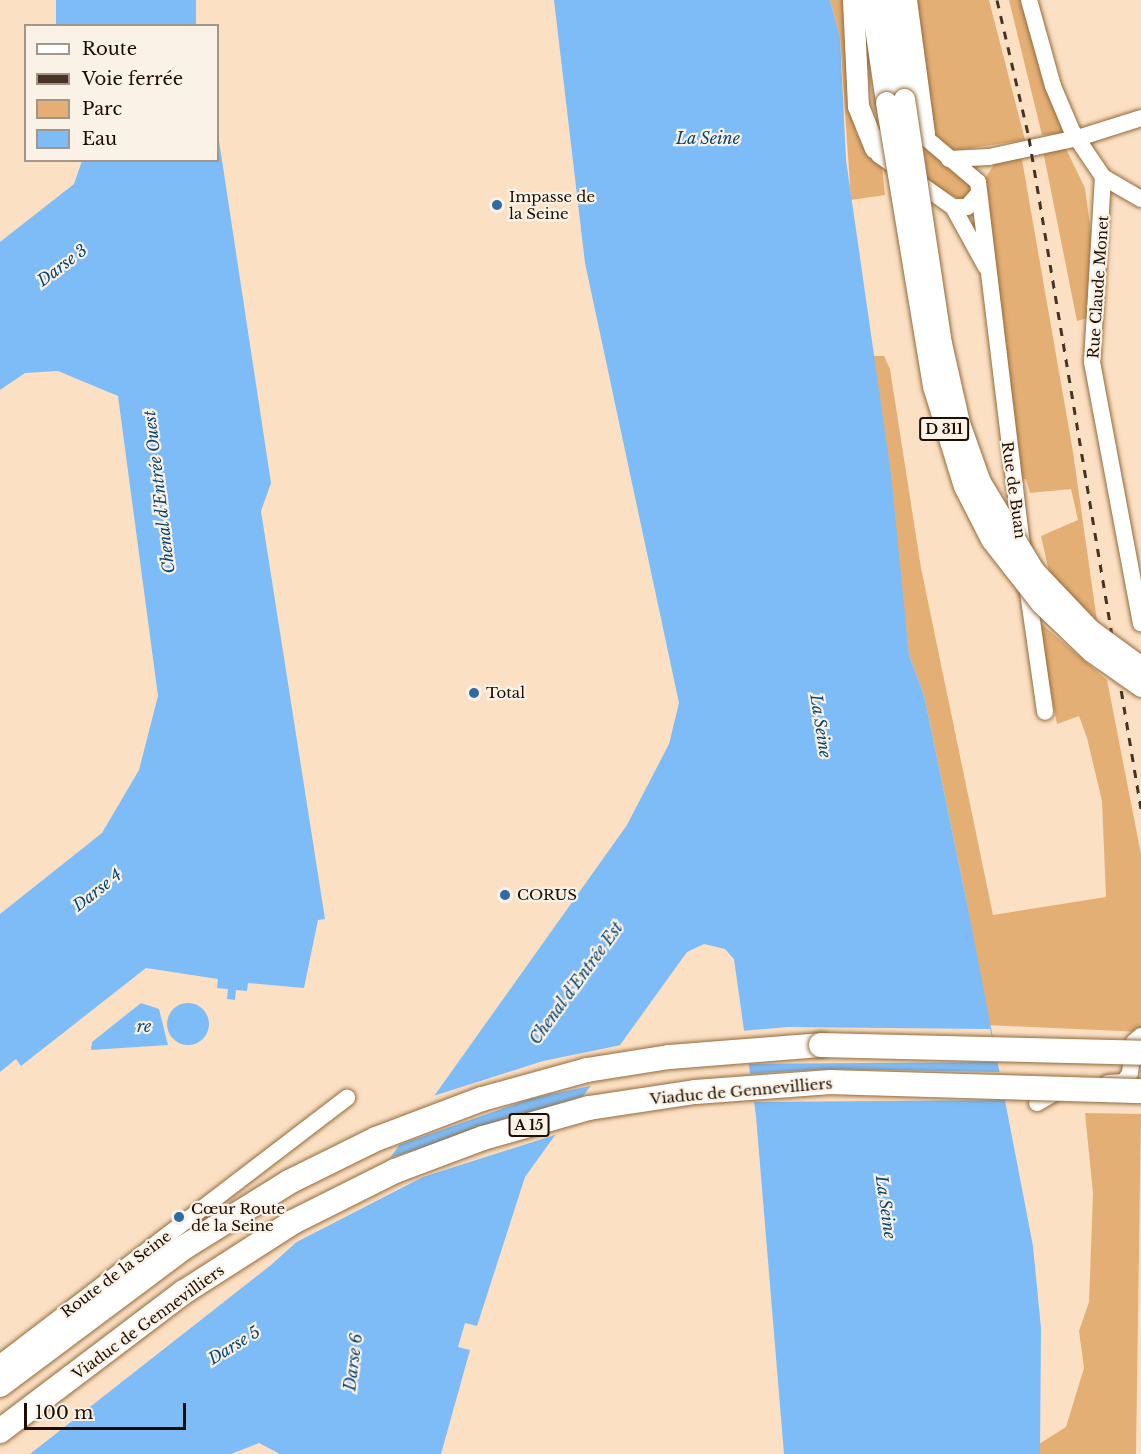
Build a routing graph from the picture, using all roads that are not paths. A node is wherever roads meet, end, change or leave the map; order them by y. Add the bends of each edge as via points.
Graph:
1 (853, 0) edge
2 (871, 0) edge
3 (888, 0) edge
4 (906, 0) edge
5 (1029, 0) edge
6 (895, 101) junction
7 (1141, 118) edge
8 (924, 134) junction
9 (1078, 138) junction
10 (875, 148) junction
11 (990, 158) junction
12 (949, 159) junction
13 (1103, 177) junction
14 (978, 187) junction
15 (1141, 199) edge
16 (953, 207) junction
17 (986, 267) junction
18 (1141, 623) edge
19 (1141, 667) edge
20 (1141, 686) edge
21 (1045, 712) dead end
22 (1141, 1036) edge
23 (1141, 1053) edge
24 (1141, 1091) edge
25 (347, 1098) dead end
26 (1037, 1103) dead end
27 (0, 1363) edge
28 (0, 1385) edge
29 (0, 1431) edge

1 - 10 main road via 858,106
2 - 6 main road, D 311
3 - 6 main road, D 311
4 - 8 main road
5 - 9 street via 1053,86
6 - 19 main road, D 311, bridge via 945,363 980,482 1040,578 1090,630
6 - 20 main road, D 311, bridge via 933,386 964,486 991,538 1041,603 1091,651
7 - 9 street
8 - 10 street via 899,126 885,132
8 - 12 street
9 - 11 street
9 - 13 street
10 - 16 street via 891,167
11 - 12 street
11 - 14 street
12 - 14 street
13 - 15 street
13 - 18 street, Rue Claude Monet via 1092,362
14 - 16 street via 967,207
14 - 17 street, Rue de Buan
16 - 17 street, Rue de Buan
17 - 21 street, Rue de Buan
22 - 26 street via 1124,1082 1060,1089
23 - 28 highway, A 15, bridge via 907,1044 756,1048 587,1070 482,1099 376,1139 289,1182 183,1248
24 - 29 highway, Viaduc de Gennevilliers / A 15, bridge via 820,1082 695,1092 589,1108 483,1138 395,1171 293,1222 184,1292
25 - 27 street, Route de la Seine

